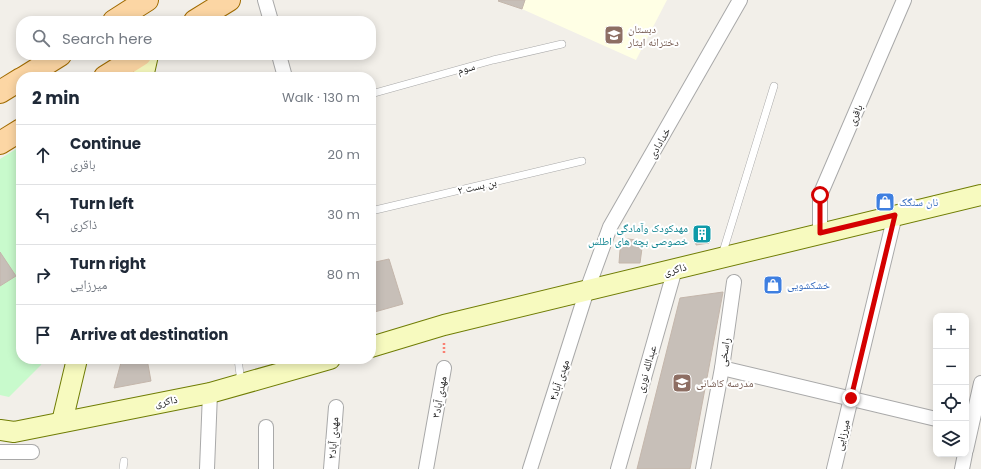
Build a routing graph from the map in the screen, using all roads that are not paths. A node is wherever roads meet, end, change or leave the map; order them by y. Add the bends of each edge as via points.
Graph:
1 (229, 0) edge
2 (266, 0) edge
3 (740, 0) edge
4 (904, 0) edge
5 (203, 16) edge
6 (270, 16) edge
7 (562, 44) dead end
8 (52, 60) edge
9 (132, 60) edge
10 (147, 60) edge
11 (280, 60) edge
12 (33, 72) edge
13 (113, 72) edge
14 (144, 72) edge
15 (284, 72) edge
16 (16, 82) edge
17 (774, 86) dead end
18 (0, 92) edge
19 (376, 93) edge
20 (16, 133) edge
21 (0, 143) edge
22 (582, 161) dead end
23 (981, 194) edge
24 (376, 211) edge
25 (895, 215) junction
26 (820, 233) junction
27 (722, 257) junction
28 (675, 269) junction
29 (734, 282) dead end
30 (587, 290) junction
31 (376, 345) edge
32 (75, 364) edge
33 (239, 364) edge
34 (312, 364) edge
35 (444, 368) road end
36 (722, 368) junction
37 (981, 383) edge
38 (242, 384) junction
39 (210, 393) junction
40 (851, 398) junction
41 (336, 407) dead end
42 (933, 418) edge
43 (62, 422) junction
44 (973, 427) edge
45 (266, 428) dead end
46 (0, 430) edge
47 (969, 440) edge
48 (0, 452) edge
49 (32, 452) dead end
50 (964, 457) edge
51 (124, 461) dead end
52 (123, 469) edge
53 (207, 469) edge
54 (266, 469) edge
55 (331, 469) edge
56 (426, 469) edge
57 (530, 469) edge
58 (618, 469) edge
59 (704, 469) edge
60 (834, 469) edge
61 (962, 469) edge

1 - 5 main road
2 - 6 street
3 - 30 street, خدادادی via 610,228
4 - 26 street, باقری via 820,195
7 - 19 lane, سوم
8 - 12 main road
9 - 13 main road
10 - 14 main road
11 - 15 street
16 - 18 main road
17 - 27 lane
20 - 21 main road
22 - 24 lane, بن بست ۲
23 - 25 main road, ذاکری
25 - 26 main road, ذاکری
25 - 40 street, میرزایی
26 - 27 main road, ذاکری
27 - 28 main road, ذاکری
28 - 30 main road, ذاکری
28 - 58 street, عبدالله نوری
29 - 36 street, راسخی
30 - 31 main road, ذاکری via 444,325
30 - 57 street, مهدی آباد۴
32 - 43 main road
33 - 38 lane
34 - 38 main road, ذاکری
35 - 56 street, مهدی آباد۳
36 - 40 street
36 - 59 street, راسخی
37 - 44 street
38 - 39 main road, ذاکری
39 - 43 main road, ذاکری
39 - 53 street
40 - 42 street
40 - 60 street, میرزایی
41 - 55 street, مهدی آباد۲
43 - 46 main road, ذاکری via 14,432
44 - 47 street
45 - 54 street
48 - 49 street
50 - 61 street
51 - 52 lane

